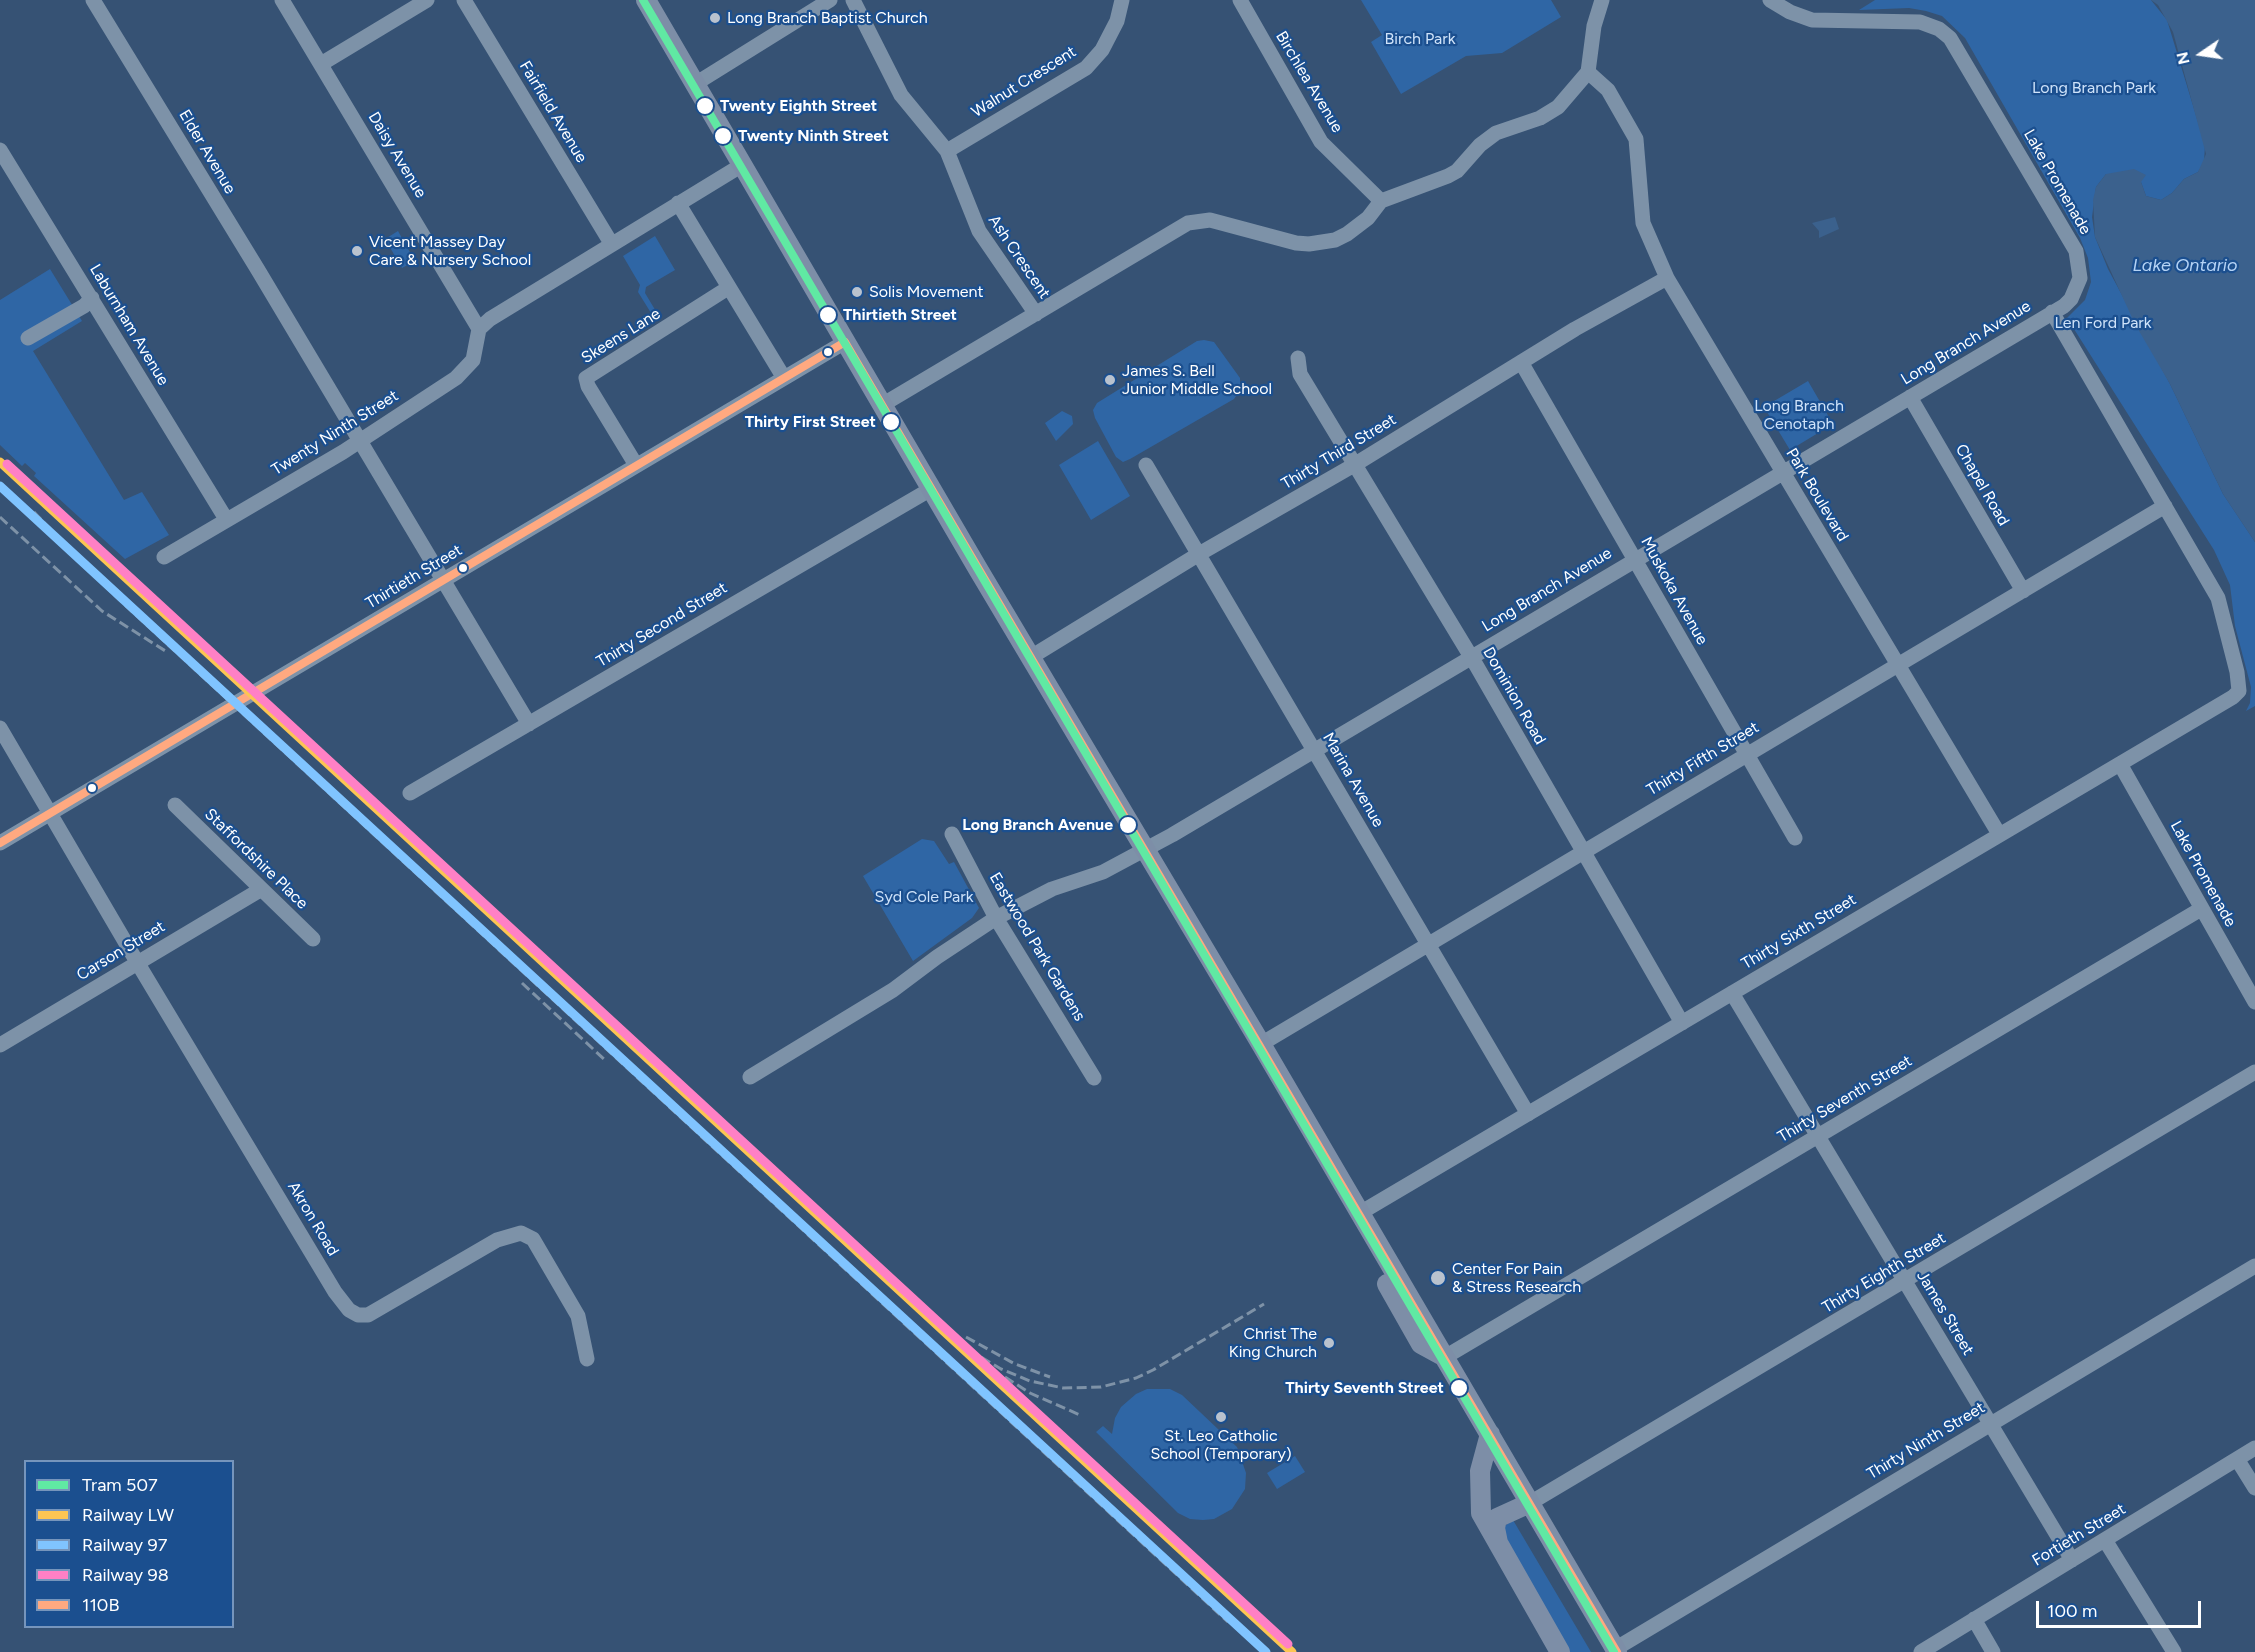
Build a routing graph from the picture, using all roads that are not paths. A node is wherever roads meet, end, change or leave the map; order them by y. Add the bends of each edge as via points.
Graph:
1 (93, 0) edge
2 (282, 0) edge
3 (427, 0) edge
4 (464, 0) edge
5 (646, 0) edge
6 (831, 0) edge
7 (853, 0) edge
8 (1122, 0) edge
9 (1240, 0) edge
10 (1602, 0) edge
11 (1770, 0) edge
12 (321, 64) junction
13 (1588, 72) junction
14 (695, 84) junction
15 (947, 151) junction
16 (2, 158) edge
17 (742, 165) junction
18 (1381, 201) junction
19 (678, 203) junction
20 (611, 243) junction
21 (1667, 278) junction
22 (728, 288) junction
23 (92, 298) junction
24 (2052, 312) junction
25 (1036, 314) junction
26 (479, 329) junction
27 (27, 338) dead end
28 (845, 342) junction
29 (1298, 358) dead end
30 (1521, 362) junction
31 (784, 378) junction
32 (1910, 397) junction
33 (882, 405) junction
34 (359, 442) junction
35 (636, 465) junction
36 (1146, 465) dead end
37 (1354, 465) junction
38 (1782, 473) junction
39 (931, 489) junction
40 (2165, 506) junction
41 (226, 519) junction
42 (1199, 554) junction
43 (164, 557) dead end
44 (1635, 558) junction
45 (444, 581) junction
46 (2023, 591) junction
47 (1030, 657) junction
48 (1471, 657) junction
49 (1899, 663) junction
50 (529, 724) junction
51 (0, 728) edge
52 (1315, 748) junction
53 (1745, 755) junction
54 (2120, 764) junction
55 (410, 793) dead end
56 (175, 805) dead end
57 (50, 812) junction
58 (952, 834) dead end
59 (2000, 834) junction
60 (1795, 838) dead end
61 (0, 843) edge
62 (1145, 850) junction
63 (1583, 852) junction
64 (260, 890) junction
65 (2201, 909) junction
66 (996, 918) junction
67 (313, 939) dead end
68 (1427, 944) junction
69 (137, 962) junction
70 (1732, 993) junction
71 (2255, 1002) edge
72 (1682, 1023) junction
73 (1261, 1044) junction
74 (0, 1045) edge
75 (2255, 1072) edge
76 (750, 1077) dead end
77 (1094, 1078) dead end
78 (1528, 1114) junction
79 (1818, 1135) junction
80 (1356, 1205) junction
81 (2255, 1266) edge
82 (1905, 1281) junction
83 (1445, 1357) junction
84 (587, 1359) dead end
85 (1990, 1424) junction
86 (1490, 1434) junction
87 (2255, 1448) edge
88 (2237, 1459) junction
89 (1518, 1481) junction
90 (2255, 1488) edge
91 (1530, 1503) junction
92 (2105, 1540) junction
93 (1501, 1551) junction
94 (2072, 1560) junction
95 (1974, 1619) junction
96 (1616, 1650) edge
97 (1560, 1652) edge
98 (1921, 1652) edge
99 (1993, 1652) edge
100 (2174, 1652) edge

1 - 34 street, Elder Avenue
2 - 12 street, Daisy Avenue
3 - 12 street
4 - 20 street, Fairfield Avenue
5 - 14 main road
6 - 14 street
7 - 15 street, Ash Crescent via 901,95
8 - 15 street, Walnut Crescent via 1117,21 1102,50 1086,68
9 - 18 street, Birchlea Avenue via 1321,142
10 - 13 street
11 - 24 street, Lake Promenade via 1812,20 1920,22 1939,28 1950,38 2076,251 2079,285 2071,299
12 - 26 street, Daisy Avenue
13 - 18 street via 1549,113 1496,133 1457,171
13 - 21 street, Park Boulevard via 1608,90 1636,139 1642,223
14 - 17 main road
15 - 25 street, Ash Crescent via 975,223
16 - 23 street, Laburnham Avenue
17 - 19 street
17 - 28 main road
18 - 25 street via 1358,227 1322,243 1296,243 1210,220 1188,223
19 - 20 street
19 - 22 street
20 - 26 street
21 - 30 street, Thirty Third Street
21 - 38 street, Park Boulevard
22 - 31 street
22 - 35 street, Skeens Lane via 586,378
23 - 27 street
23 - 41 street, Laburnham Avenue
24 - 32 street, Long Branch Avenue
24 - 40 street
25 - 33 street
26 - 34 street, Twenty Ninth Street via 473,360 456,378
28 - 31 street, Thirtieth Street
28 - 33 main road
29 - 37 street, Dominion Road via 1300,374
30 - 37 street, Thirty Third Street
30 - 44 street, Muskoka Avenue
31 - 35 street, Thirtieth Street
32 - 38 street, Long Branch Avenue
32 - 46 street, Chapel Road
33 - 39 main road
34 - 41 street, Twenty Ninth Street
34 - 45 street, Elder Avenue
35 - 45 street, Thirtieth Street
36 - 42 street, Marina Avenue
37 - 42 street, Thirty Third Street
37 - 48 street, Dominion Road
38 - 44 street, Long Branch Avenue
38 - 49 street, Park Boulevard
39 - 47 main road
39 - 50 street, Thirty Second Street
40 - 46 street, Thirty Fifth Street
40 - 54 street, Thirty Sixth Street via 2218,598 2239,691
41 - 43 street, Twenty Ninth Street
42 - 47 street, Thirty Third Street
42 - 52 street, Marina Avenue
44 - 48 street, Long Branch Avenue
44 - 53 street, Muskoka Avenue
45 - 50 street, Elder Avenue
45 - 57 street, Thirtieth Street
46 - 49 street, Thirty Fifth Street
47 - 62 main road via 1083,745 1084,772 1126,842
48 - 52 street, Long Branch Avenue
48 - 63 street, Dominion Road
49 - 53 street, Thirty Fifth Street
49 - 59 street, Park Boulevard
50 - 55 street, Thirty Second Street
51 - 57 street, Akron Road
52 - 62 street, Long Branch Avenue
52 - 68 street, Marina Avenue
53 - 60 street, Muskoka Avenue
53 - 63 street, Thirty Fifth Street
54 - 59 street, Thirty Sixth Street
54 - 65 street, Lake Promenade
56 - 64 street, Staffordshire Place
57 - 61 street, Thirtieth Street
57 - 69 street, Akron Road
58 - 66 street, Eastwood Park Gardens
59 - 70 street, Thirty Sixth Street
62 - 66 street, Long Branch Avenue via 1103,872 1052,889
62 - 73 main road via 1163,855 1206,928 1214,965
63 - 68 street, Thirty Fifth Street
63 - 72 street, Dominion Road
64 - 67 street, Staffordshire Place
64 - 69 street, Carson Street
65 - 71 street, Lake Promenade
65 - 79 street, Thirty Seventh Street
66 - 76 street, Long Branch Avenue via 893,990
66 - 77 street, Eastwood Park Gardens
68 - 73 street, Thirty Fifth Street
68 - 78 street, Marina Avenue
69 - 74 street, Carson Street
69 - 84 street, Akron Road via 349,1310 368,1315 497,1240 521,1233 532,1239 578,1316
70 - 72 street, Thirty Sixth Street
70 - 79 street, James Street
72 - 78 street, Thirty Sixth Street
73 - 80 main road
75 - 82 street, Thirty Eighth Street
78 - 80 street, Thirty Sixth Street
79 - 82 street, James Street
79 - 83 street, Thirty Seventh Street
80 - 83 main road via 1356,1231 1421,1344
81 - 85 street, Thirty Ninth Street
82 - 85 street, James Street
82 - 91 street, Thirty Eighth Street
83 - 86 main road
83 - 89 main road via 1464,1365 1512,1447
85 - 94 street, James Street
85 - 96 street, Thirty Ninth Street
86 - 89 main road
86 - 93 main road via 1480,1471 1480,1503 1485,1525
87 - 88 street, Fortieth Street
88 - 90 street
88 - 92 street, Fortieth Street
89 - 91 main road
91 - 93 main road via 1495,1520
91 - 96 main road
92 - 94 street, Fortieth Street
92 - 100 street
93 - 97 main road
94 - 95 street, Fortieth Street
95 - 98 street, Fortieth Street
95 - 99 street

